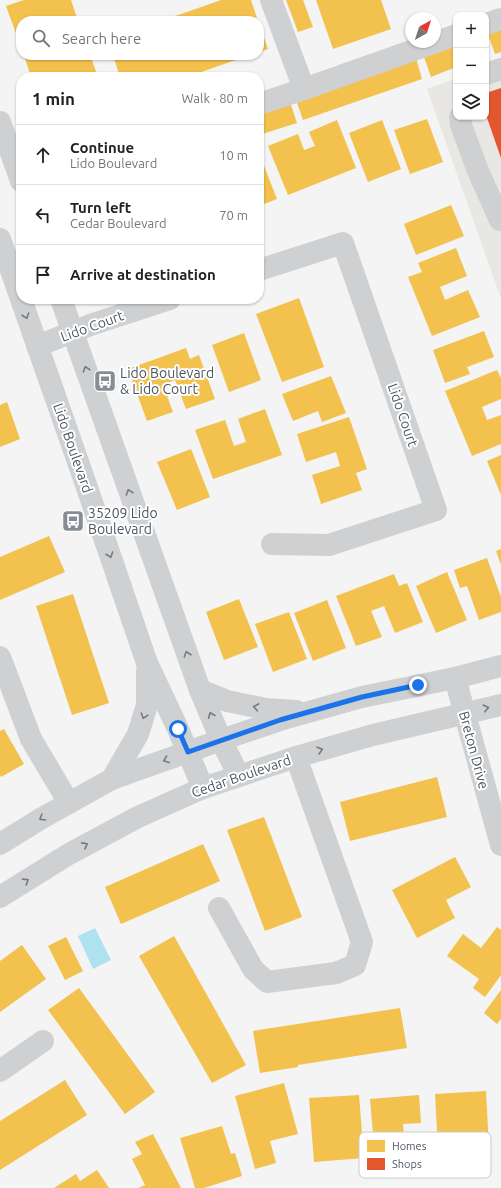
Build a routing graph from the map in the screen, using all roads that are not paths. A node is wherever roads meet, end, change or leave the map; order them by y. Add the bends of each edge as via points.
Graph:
1 (271, 0) edge
2 (501, 19) edge
3 (489, 23) edge
4 (453, 36) edge
5 (501, 69) edge
6 (489, 73) edge
7 (304, 89) junction
8 (264, 102) edge
9 (460, 120) edge
10 (0, 122) edge
11 (16, 167) edge
12 (501, 221) edge
13 (0, 239) edge
14 (264, 268) edge
15 (16, 275) edge
16 (25, 304) edge
17 (63, 304) edge
18 (155, 304) edge
19 (73, 332) junction
20 (37, 346) junction
21 (272, 544) dead end
22 (0, 657) edge
23 (147, 663) junction
24 (501, 666) edge
25 (455, 678) junction
26 (200, 690) junction
27 (501, 705) edge
28 (309, 712) junction
29 (465, 713) junction
30 (221, 740) junction
31 (188, 752) junction
32 (296, 757) junction
33 (239, 776) junction
34 (112, 779) junction
35 (203, 788) junction
36 (70, 803) junction
37 (0, 844) edge
38 (501, 845) edge
39 (0, 897) edge
40 (219, 908) dead end
41 (43, 1041) dead end
42 (0, 1071) edge

1 - 7 street
2 - 3 street
4 - 7 street
5 - 6 street
7 - 8 street
9 - 12 street via 473,158
10 - 11 street
13 - 15 street, Lido Boulevard
14 - 21 street, Lido Court via 343,243 436,510 329,545
16 -> 20 street, Lido Boulevard
17 - 19 street
18 - 19 street, Lido Court
19 - 20 street, Lido Court
26 -> 19 street
20 -> 23 street, Lido Boulevard
22 - 36 street via 31,739
23 - 31 street, Lido Boulevard
23 -> 34 street via 147,705 138,734
24 - 25 street
25 - 28 street via 362,697
25 - 29 street, Breton Drive
28 -> 26 street via 227,701
30 -> 26 street
29 -> 27 street, Cedar Boulevard
28 - 30 street
32 -> 29 street, Cedar Boulevard
29 - 38 street, Breton Drive
30 - 31 street
30 - 33 street
31 -> 34 street
31 - 35 street, Lido Boulevard
32 - 33 street, Cedar Boulevard
32 - 40 street via 362,942 355,965 336,974 267,982 253,970
33 - 35 street, Cedar Boulevard
34 - 36 street
39 -> 35 street, Cedar Boulevard via 69,854 138,817
36 -> 37 street
41 - 42 street

